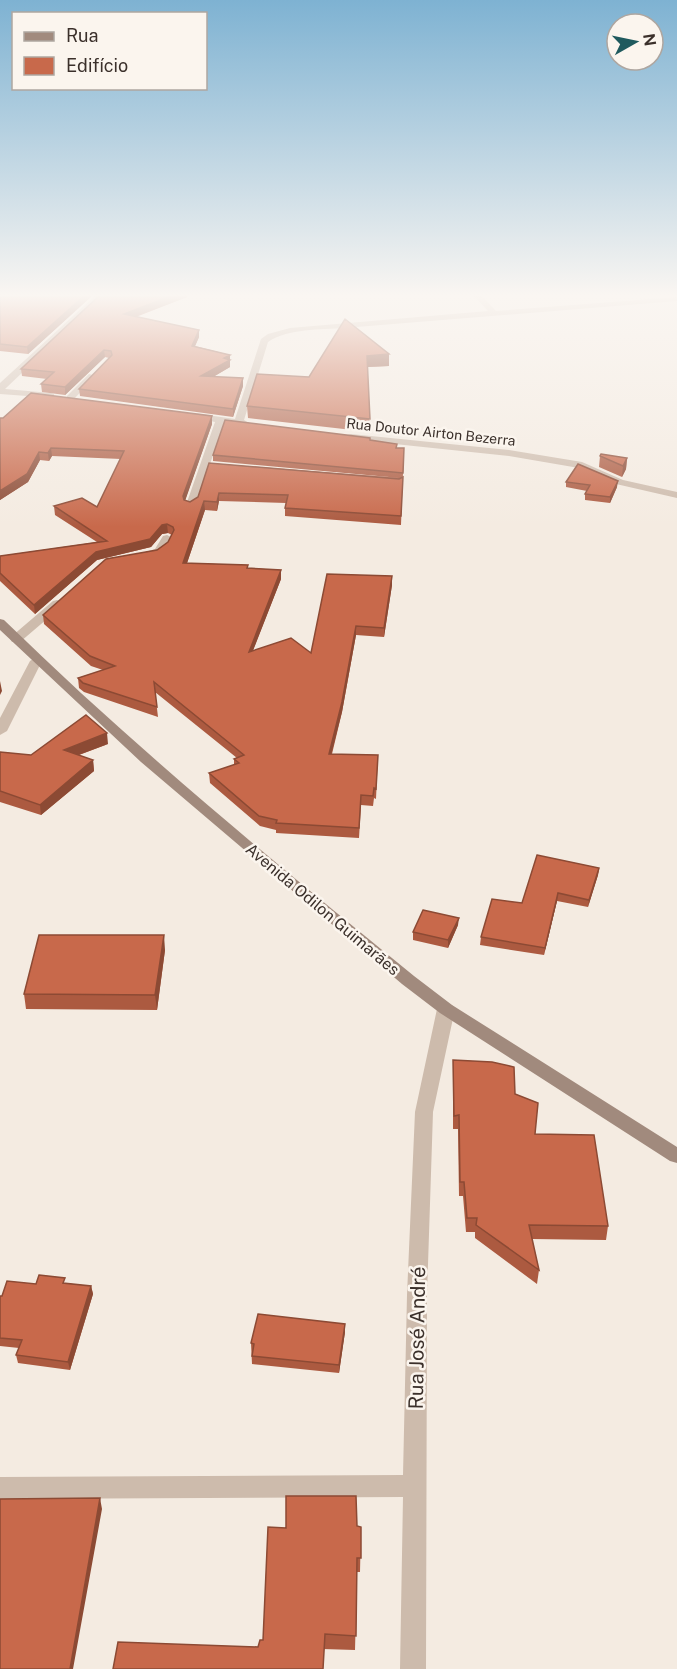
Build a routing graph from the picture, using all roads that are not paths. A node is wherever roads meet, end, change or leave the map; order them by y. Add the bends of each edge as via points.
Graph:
1 (19, 372) edge
2 (96, 372) edge
3 (254, 372) edge
4 (0, 390) edge
5 (70, 398) junction
6 (82, 400) edge
7 (185, 415) edge
8 (220, 420) junction
9 (239, 422) junction
10 (259, 425) edge
11 (341, 436) edge
12 (677, 495) edge
13 (192, 505) edge
14 (167, 538) edge
15 (131, 557) edge
16 (68, 594) edge
17 (0, 623) edge
18 (16, 639) junction
19 (36, 661) junction
20 (0, 731) edge
21 (446, 1009) junction
22 (677, 1156) edge
23 (414, 1486) junction
24 (0, 1488) edge
25 (413, 1669) edge

1 - 4 street
2 - 5 lane
3 - 9 street
4 - 5 street
5 - 6 street
7 - 8 street
8 - 9 street
8 - 13 street via 210,466
9 - 10 street
11 - 12 street, Rua Doutor Airton Bezerra via 509,453 582,465 620,482
14 - 15 street via 150,555
16 - 18 street
17 - 18 street, Avenida Odilon Guimarães
18 - 19 street, Avenida Odilon Guimarães
19 - 20 street
19 - 21 street, Avenida Odilon Guimarães via 224,827
21 - 22 street, Avenida Odilon Guimarães
21 - 23 street, Rua José André via 424,1112
23 - 24 street
23 - 25 street, Rua José André

